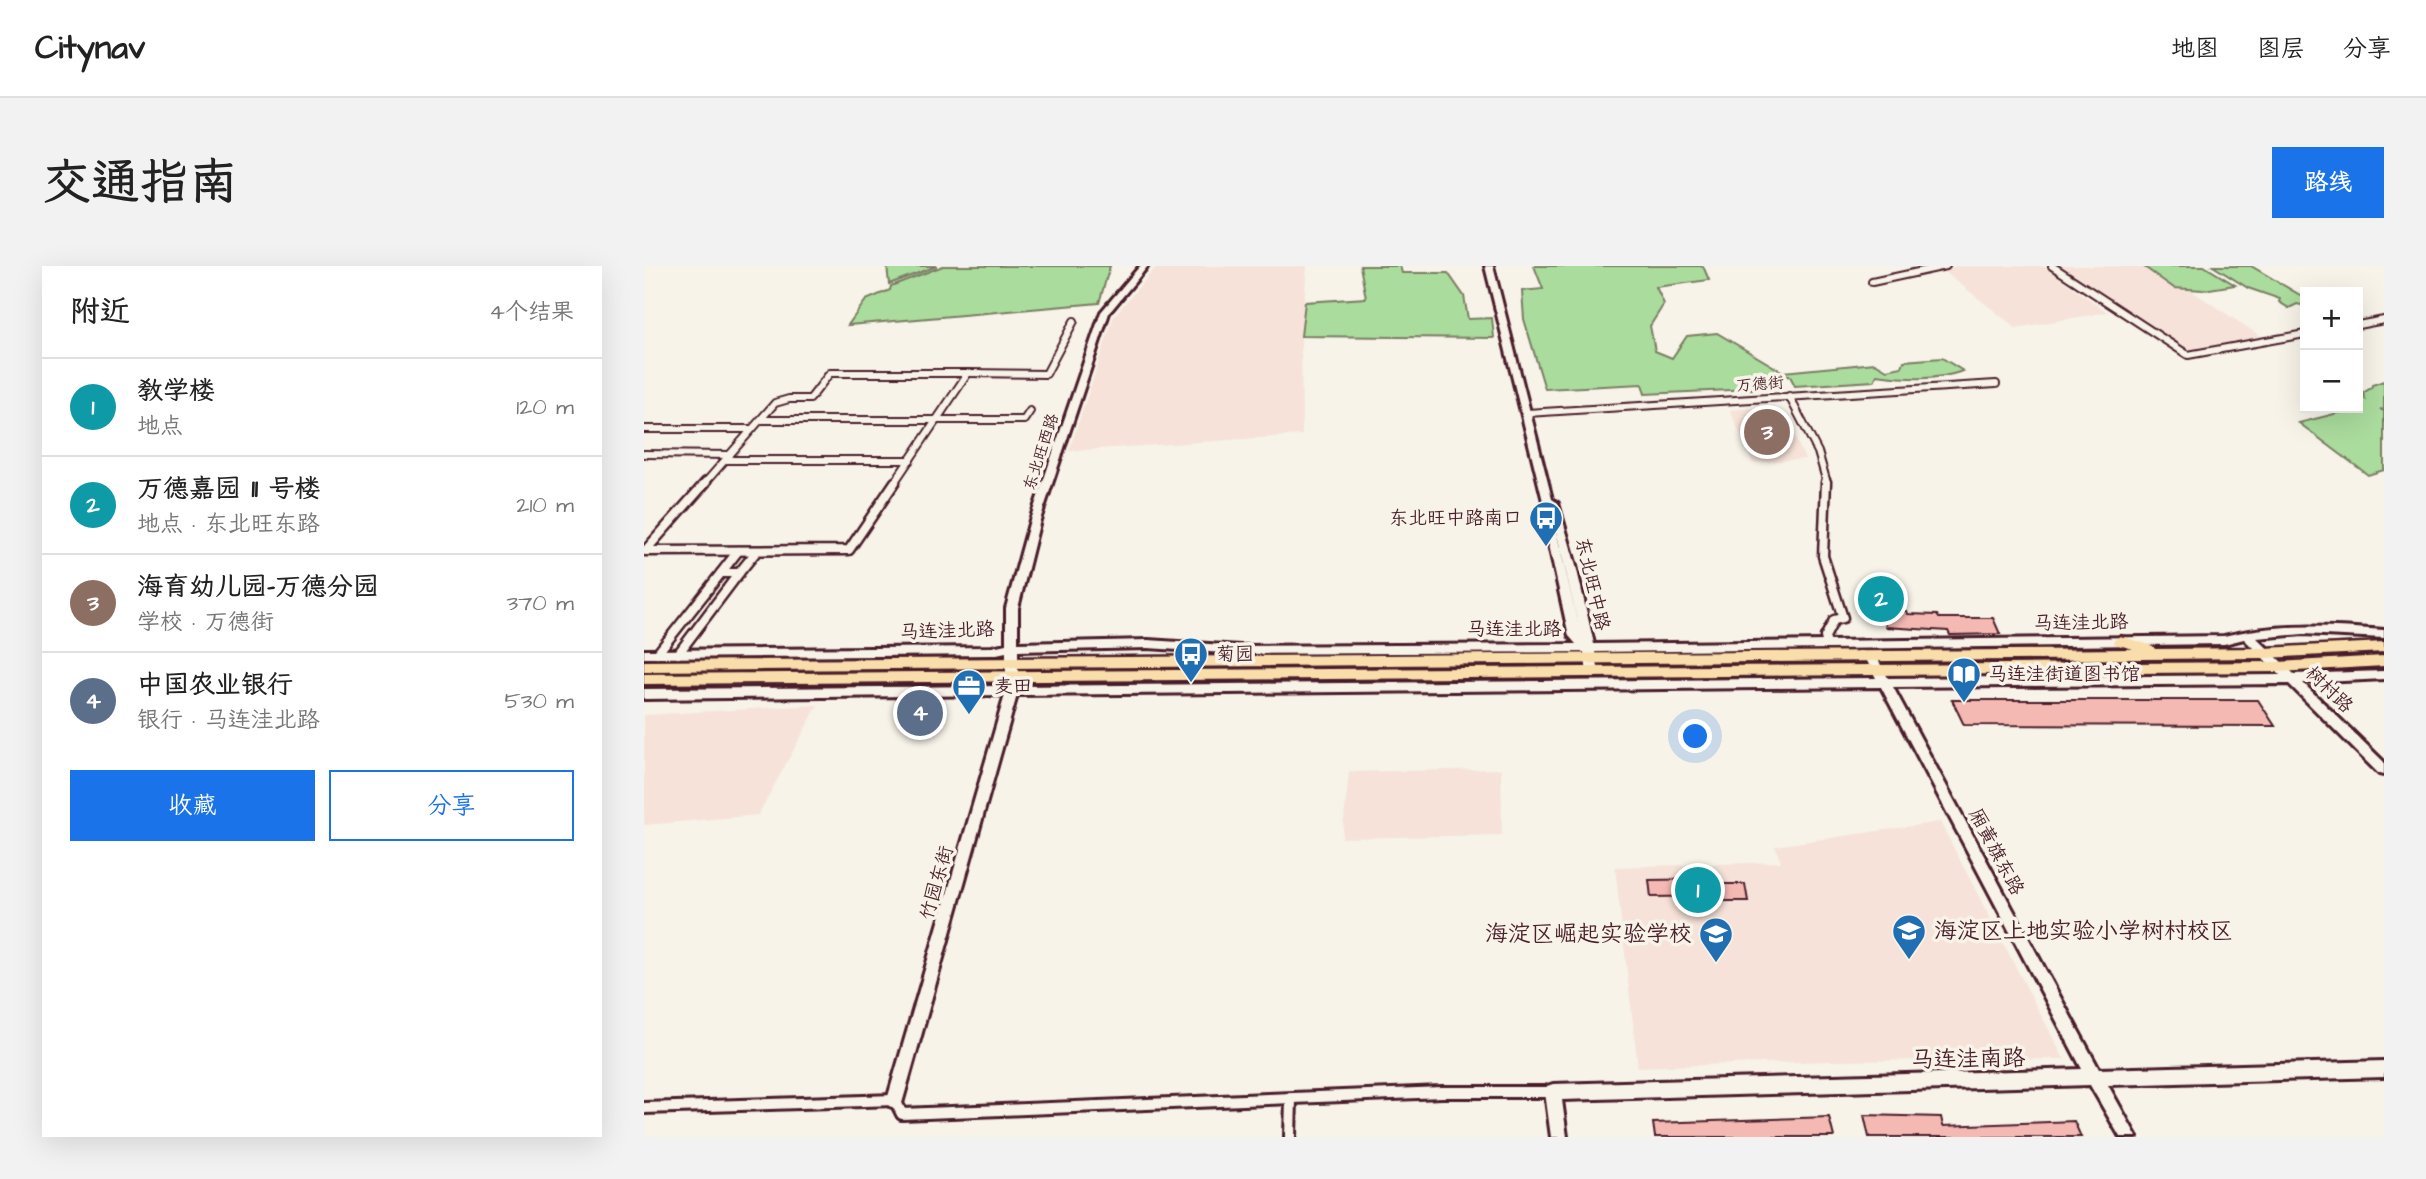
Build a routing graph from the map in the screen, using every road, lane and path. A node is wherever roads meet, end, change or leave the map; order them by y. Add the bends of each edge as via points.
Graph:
1 (1144, 266) edge
2 (1489, 266) edge
3 (1947, 266) edge
4 (2052, 266) edge
5 (1872, 282) dead end
6 (2384, 320) edge
7 (1074, 321) dead end
8 (2363, 324) edge
9 (2300, 335) edge
10 (968, 373) junction
11 (1996, 384) dead end
12 (1789, 396) junction
13 (1030, 411) dead end
14 (1527, 413) junction
15 (761, 420) junction
16 (937, 420) junction
17 (644, 429) edge
18 (752, 429) junction
19 (644, 454) edge
20 (728, 457) junction
21 (910, 460) junction
22 (738, 551) junction
23 (756, 552) junction
24 (721, 573) junction
25 (739, 573) junction
26 (2246, 634) junction
27 (2384, 636) edge
28 (2120, 641) junction
29 (1812, 645) junction
30 (1826, 645) junction
31 (1012, 647) junction
32 (2384, 647) edge
33 (2352, 649) junction
34 (1240, 650) junction
35 (898, 652) junction
36 (2264, 653) junction
37 (650, 654) edge
38 (678, 654) junction
39 (2167, 654) junction
40 (1591, 660) junction
41 (2384, 661) edge
42 (1181, 662) junction
43 (940, 664) junction
44 (644, 666) edge
45 (2278, 667) junction
46 (1878, 669) junction
47 (1658, 671) junction
48 (2384, 675) edge
49 (1013, 677) junction
50 (644, 679) edge
51 (2290, 679) junction
52 (1716, 682) junction
53 (644, 694) edge
54 (2384, 770) edge
55 (2384, 1069) edge
56 (2095, 1078) junction
57 (1553, 1092) junction
58 (1291, 1099) junction
59 (895, 1100) junction
60 (644, 1108) edge
61 (1290, 1137) edge
62 (1559, 1137) edge
63 (2129, 1137) edge

1 - 31 street, 东北旺西路 via 1105,312 1092,348 1035,520 1012,608
2 - 14 street, 东北旺中路
3 - 5 street
4 - 9 street via 2188,355
6 - 8 street
7 - 10 street via 1046,373
10 - 15 street via 830,373 810,399 775,403
10 - 16 street
11 - 12 street, 万德街
12 - 14 street, 万德街
12 - 30 street via 1818,452 1828,489 1823,556 1843,618 1834,620
13 - 16 street via 1024,420
14 - 40 street, 东北旺中路 via 1574,636
15 - 16 street
15 - 18 street
16 - 21 street
17 - 18 street
18 - 20 street
19 - 20 street
20 - 21 street
20 - 22 street via 645,551
21 - 23 street via 849,550
22 - 23 street
22 - 24 street
23 - 25 street
24 - 25 street
24 - 37 street
25 - 38 street
26 - 27 street, 马连洼北路 via 2348,631
26 - 28 street, 马连洼北路 via 2224,640
26 - 36 street, 树村路
27 - 33 main road
28 - 30 street, 马连洼北路
28 - 39 main road
29 - 30 street, 马连洼北路
29 - 40 street, 马连洼北路
29 - 46 street
31 - 34 street, 马连洼北路 via 1147,644
31 - 35 street, 马连洼北路
31 - 49 street, 东北旺西路
32 - 33 main road, 马连洼北路
33 - 36 main road, 马连洼北路
34 - 40 street, 马连洼北路
34 - 42 street
35 - 38 street, 马连洼北路
35 - 43 street
36 - 39 main road, 马连洼北路
36 - 45 street, 树村路
37 - 38 street, 马连洼北路
39 - 46 main road, 马连洼北路
40 - 42 main road, 马连洼北路
40 - 46 main road, 马连洼北路
40 - 47 main road, 马连洼北路
40 - 49 main road, 马连洼北路
41 - 45 main road, 马连洼北路
42 - 49 main road, 马连洼北路
43 - 44 main road, 马连洼北路
43 - 49 main road, 马连洼北路
45 - 46 main road, 马连洼北路
45 - 51 street, 树村路
46 - 47 main road, 马连洼北路
46 - 51 street, 马连洼北路
46 - 52 street, 马连洼北路
46 - 56 street, 厢黄旗东路
47 - 52 street
48 - 51 street, 马连洼北路
49 - 50 main road, 马连洼北路
49 - 52 street, 马连洼北路
49 - 53 street, 马连洼北路
49 - 59 street, 竹园东街
51 - 54 street, 树村路
55 - 56 street, 马连洼南路
56 - 57 street, 马连洼南路
56 - 63 street, 厢黄旗东路
57 - 58 street
57 - 62 street
58 - 59 street via 902,1114
58 - 61 street
59 - 60 street

